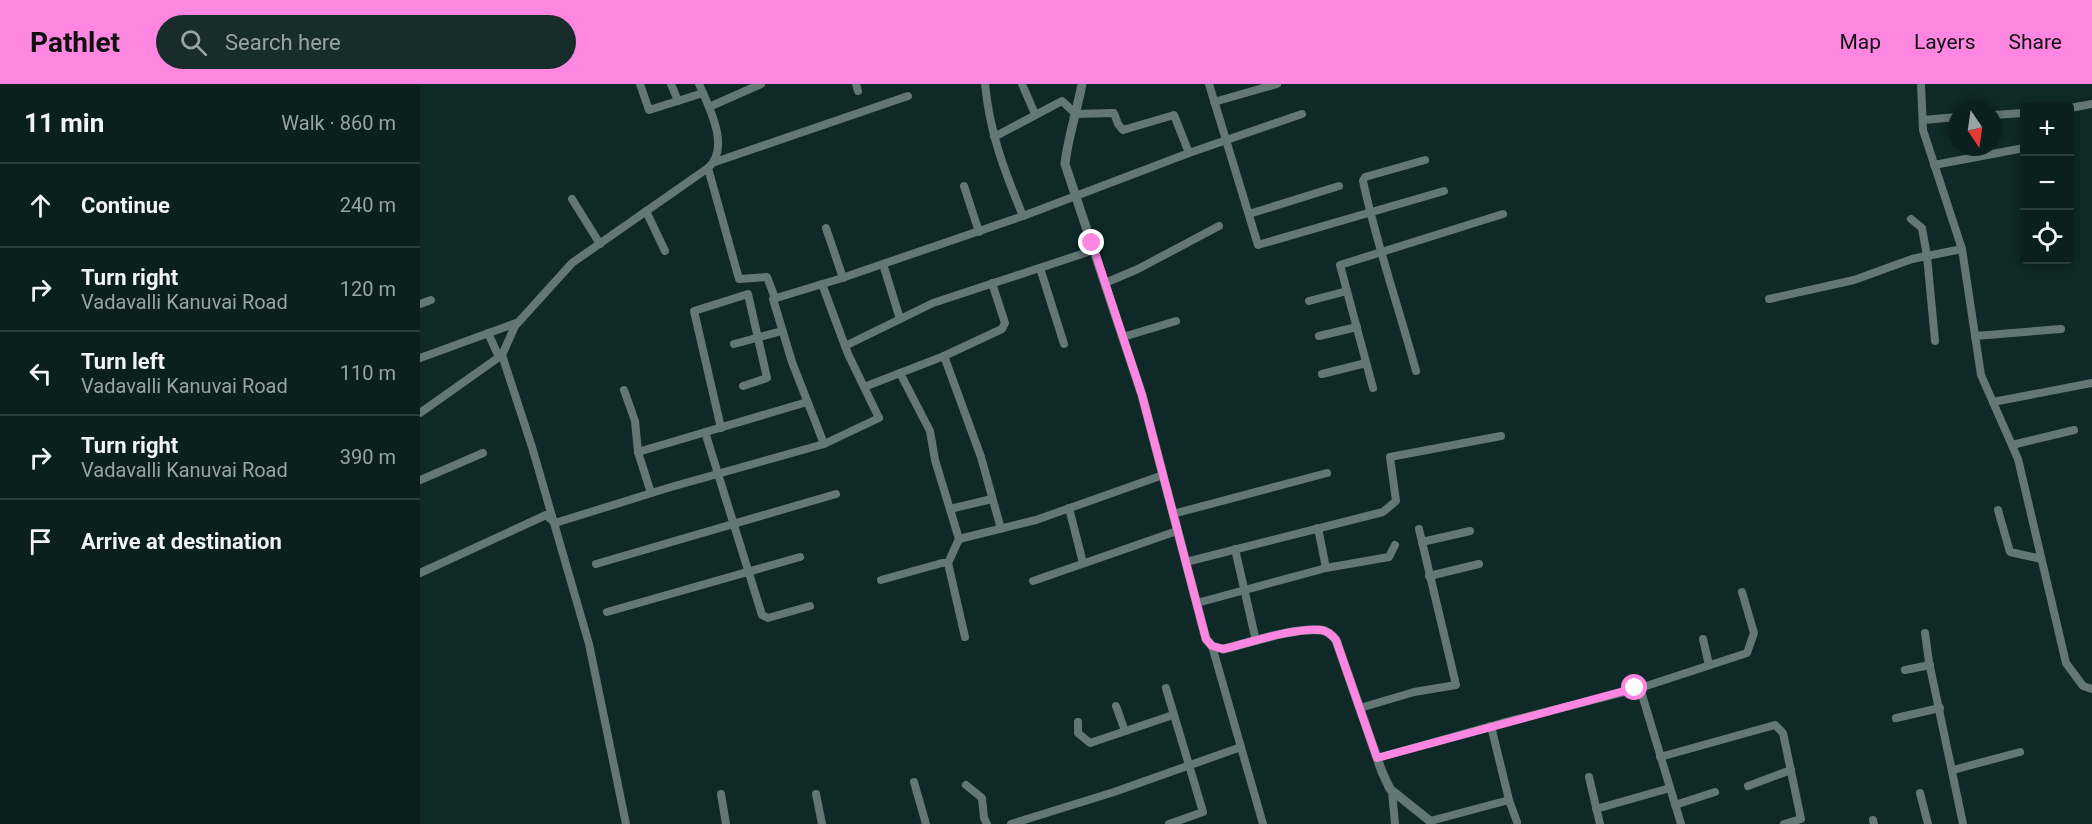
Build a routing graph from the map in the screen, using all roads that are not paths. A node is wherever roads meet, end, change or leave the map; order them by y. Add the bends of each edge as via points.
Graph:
1 (640, 84) edge
2 (670, 84) edge
3 (699, 84) edge
4 (761, 84) edge
5 (984, 84) edge
6 (1022, 84) edge
7 (1083, 84) edge
8 (1209, 84) edge
9 (1276, 84) edge
10 (1921, 84) edge
11 (703, 93) junction
12 (908, 96) dead end
13 (678, 101) junction
14 (1214, 102) junction
15 (2092, 104) edge
16 (709, 107) junction
17 (2074, 107) edge
18 (2020, 113) edge
19 (1035, 114) junction
20 (1077, 114) junction
21 (1302, 114) dead end
22 (2002, 114) edge
23 (1948, 118) edge
24 (1923, 120) junction
25 (994, 137) junction
26 (1226, 140) junction
27 (2020, 149) edge
28 (1189, 153) junction
29 (1425, 160) dead end
30 (715, 162) junction
31 (1934, 165) junction
32 (708, 168) junction
33 (964, 186) dead end
34 (1339, 186) dead end
35 (1444, 191) dead end
36 (1076, 196) junction
37 (572, 199) dead end
38 (646, 211) junction
39 (1370, 212) junction
40 (1249, 214) junction
41 (1503, 214) dead end
42 (1023, 216) junction
43 (1911, 219) dead end
44 (1219, 226) dead end
45 (826, 228) dead end
46 (979, 232) junction
47 (600, 244) junction
48 (1962, 249) junction
49 (1094, 250) junction
50 (665, 251) dead end
51 (1381, 253) junction
52 (1927, 256) junction
53 (883, 264) junction
54 (1040, 268) junction
55 (843, 278) junction
56 (992, 283) junction
57 (1105, 283) junction
58 (822, 284) junction
59 (1347, 291) junction
60 (775, 298) junction
61 (1769, 299) dead end
62 (431, 300) dead end
63 (1309, 301) dead end
64 (420, 303) edge
65 (900, 319) junction
66 (1176, 321) dead end
67 (518, 323) junction
68 (1357, 327) junction
69 (2061, 329) dead end
70 (782, 331) junction
71 (488, 333) junction
72 (1319, 336) dead end
73 (1975, 336) junction
74 (758, 338) junction
75 (1123, 338) junction
76 (1935, 341) dead end
77 (734, 344) dead end
78 (1064, 344) dead end
79 (845, 346) junction
80 (500, 356) junction
81 (944, 356) junction
82 (420, 358) edge
83 (1366, 363) junction
84 (1416, 371) dead end
85 (900, 373) junction
86 (1322, 374) dead end
87 (2092, 383) edge
88 (742, 386) dead end
89 (864, 387) junction
90 (1373, 388) dead end
91 (624, 390) dead end
92 (807, 402) junction
93 (1993, 402) junction
94 (420, 413) edge
95 (721, 428) junction
96 (2074, 430) dead end
97 (705, 432) junction
98 (1501, 436) dead end
99 (824, 444) junction
100 (2012, 445) junction
101 (638, 452) junction
102 (483, 453) dead end
103 (1327, 473) dead end
104 (718, 474) junction
105 (1163, 475) junction
106 (420, 480) edge
107 (651, 493) junction
108 (836, 494) dead end
109 (992, 499) junction
110 (1069, 508) junction
111 (950, 510) junction
112 (1998, 510) dead end
113 (1173, 513) junction
114 (555, 523) junction
115 (734, 525) junction
116 (1318, 528) junction
117 (1000, 529) junction
118 (1419, 530) dead end
119 (1177, 531) junction
120 (1470, 531) dead end
121 (959, 539) junction
122 (1422, 542) junction
123 (1395, 544) dead end
124 (1235, 549) junction
125 (800, 557) dead end
126 (2041, 559) junction
127 (1186, 562) junction
128 (948, 563) junction
129 (1083, 563) junction
130 (596, 564) dead end
131 (1479, 564) dead end
132 (1326, 568) junction
133 (748, 572) junction
134 (420, 573) edge
135 (1429, 576) junction
136 (881, 580) dead end
137 (1033, 581) dead end
138 (1245, 590) junction
139 (1742, 592) dead end
140 (1197, 603) junction
141 (810, 606) dead end
142 (607, 612) dead end
143 (1925, 633) dead end
144 (965, 637) dead end
145 (1703, 639) dead end
146 (1256, 641) junction
147 (1212, 646) junction
148 (1930, 664) junction
149 (1709, 665) junction
150 (1905, 670) dead end
151 (1166, 688) dead end
152 (1640, 688) junction
153 (2092, 689) edge
154 (1116, 706) dead end
155 (1360, 708) junction
156 (1940, 708) junction
157 (1173, 715) junction
158 (1896, 718) dead end
159 (1078, 722) dead end
160 (1491, 726) junction
161 (1125, 731) junction
162 (1241, 747) junction
163 (2020, 752) dead end
164 (1660, 757) junction
165 (1377, 758) junction
166 (1189, 765) junction
167 (1791, 770) junction
168 (1953, 770) junction
169 (1589, 777) dead end
170 (914, 782) dead end
171 (966, 785) dead end
172 (1748, 786) dead end
173 (1670, 788) junction
174 (1392, 790) junction
175 (1715, 792) dead end
176 (1920, 793) dead end
177 (721, 794) dead end
178 (816, 794) dead end
179 (1509, 800) junction
180 (1675, 805) junction
181 (1596, 809) junction
182 (1430, 822) edge
183 (1517, 822) dead end
184 (626, 824) edge
185 (726, 824) edge
186 (822, 824) edge
187 (926, 824) edge
188 (987, 824) edge
189 (1014, 824) edge
190 (1170, 824) edge
191 (1263, 824) edge
192 (1395, 824) edge
193 (1600, 824) edge
194 (1681, 824) edge
195 (1784, 824) edge
196 (1928, 824) edge
197 (1963, 824) edge

1 - 13 street via 649,110
2 - 13 street
3 - 11 street
4 - 16 street
5 - 25 street
6 - 19 street
7 - 20 street
8 - 14 street
9 - 14 street
10 - 24 street
11 - 13 street
11 - 16 street
12 - 30 street
14 - 26 street
15 - 17 street
16 - 30 street via 718,135
18 - 22 street
19 - 20 street via 1062,101
19 - 25 street
20 - 28 street via 1114,113 1123,130 1174,115
20 - 36 street via 1065,164
21 - 26 street
23 - 24 street
24 - 31 street
25 - 42 street
26 - 28 street
26 - 40 street
27 - 31 street
28 - 36 street
29 - 39 street via 1365,177
30 - 32 street
31 - 48 street
32 - 38 street
32 - 60 street via 739,279 767,277
33 - 46 street
34 - 40 street
35 - 39 street
36 - 42 street
36 - 49 street
37 - 47 street
38 - 47 street
38 - 50 street
39 - 40 street via 1258,244
39 - 51 street
41 - 51 street
42 - 46 street
43 - 52 street via 1922,228
44 - 57 street
45 - 55 street
46 - 53 street
47 - 67 street via 572,263
48 - 52 street
48 - 73 street
49 - 54 street
49 - 57 street
51 - 59 street via 1340,265
51 - 84 street
52 - 61 street via 1854,280
52 - 76 street
53 - 55 street
53 - 65 street
54 - 56 street
54 - 78 street
55 - 58 street
56 - 65 street
56 - 81 street via 1005,323 1002,329
57 - 75 street
58 - 60 street
58 - 79 street
59 - 63 street
59 - 68 street
60 - 70 street
62 - 64 street
65 - 79 street
66 - 75 street
67 - 71 street
67 - 80 street
68 - 72 street
68 - 83 street
69 - 73 street
70 - 74 street
70 - 92 street
71 - 80 street
71 - 82 street
73 - 93 street via 1980,375
74 - 77 street
74 - 88 street via 767,378
74 - 95 street via 748,294 694,312
75 - 105 street
79 - 89 street
80 - 94 street
80 - 114 street
81 - 85 street
81 - 109 street
83 - 86 street
83 - 90 street
85 - 89 street
85 - 111 street via 930,431
87 - 93 street
89 - 99 street via 879,418
91 - 101 street
92 - 95 street
92 - 99 street
93 - 100 street
95 - 97 street
96 - 100 street
97 - 101 street
97 - 104 street
98 - 116 street via 1390,458 1396,501 1383,512
99 - 104 street
100 - 126 street
101 - 107 street
102 - 106 street
103 - 113 street
104 - 107 street
104 - 115 street
105 - 110 street
105 - 113 street
107 - 114 street
108 - 115 street
109 - 111 street
109 - 117 street
110 - 117 street
110 - 129 street
111 - 121 street
112 - 126 street via 2010,552
113 - 119 street
114 - 134 street via 546,515
114 - 184 street via 589,644
115 - 130 street
115 - 133 street
116 - 124 street
116 - 132 street
117 - 121 street
118 - 122 street
119 - 127 street
119 - 129 street
120 - 122 street
121 - 128 street
122 - 135 street
123 - 132 street via 1389,557
124 - 127 street
124 - 138 street
125 - 133 street
126 - 153 street via 2066,663 2083,686
127 - 140 street
128 - 136 street
128 - 144 street
129 - 137 street
131 - 135 street
132 - 138 street
133 - 141 street via 765,617
133 - 142 street
135 - 155 street via 1456,685
138 - 140 street
138 - 146 street
139 - 149 street via 1754,633 1747,653
140 - 147 street via 1206,639
143 - 148 street
145 - 149 street
146 - 147 street via 1223,649
146 - 155 street via 1301,631 1331,634
147 - 162 street
148 - 150 street
148 - 156 street
149 - 152 street
151 - 157 street
152 - 160 street
152 - 164 street
154 - 161 street
155 - 165 street
156 - 158 street
156 - 168 street
157 - 161 street
157 - 166 street
159 - 161 street via 1078,733 1090,743
160 - 165 street
160 - 179 street
162 - 166 street
162 - 191 street
163 - 168 street
164 - 167 street via 1775,725 1783,733
164 - 173 street
165 - 174 street
166 - 189 street
166 - 190 street via 1203,812
167 - 172 street
167 - 195 street via 1801,819
168 - 197 street
169 - 181 street
170 - 187 street
171 - 188 street via 982,798
173 - 180 street
173 - 181 street
174 - 182 street
174 - 192 street
175 - 180 street
176 - 196 street
177 - 185 street
178 - 186 street
179 - 182 street
179 - 183 street
180 - 194 street
181 - 193 street

